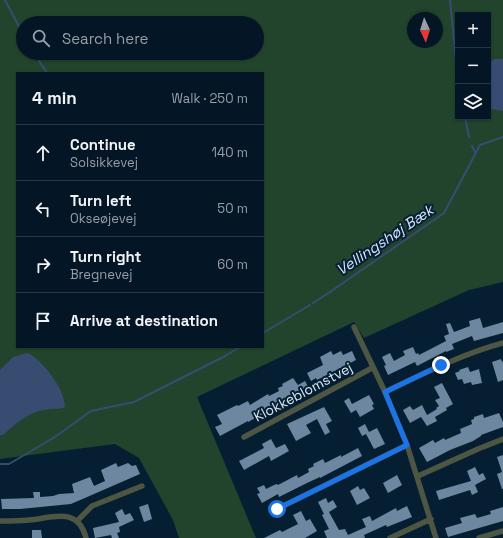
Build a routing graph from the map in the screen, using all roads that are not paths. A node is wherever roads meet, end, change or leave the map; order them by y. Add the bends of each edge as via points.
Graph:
1 (354, 327) dead end
2 (503, 344) edge
3 (372, 368) junction
4 (385, 392) junction
5 (244, 437) dead end
6 (503, 439) edge
7 (407, 445) junction
8 (418, 476) junction
9 (142, 486) dead end
10 (277, 509) dead end
11 (431, 520) junction
12 (0, 521) edge
13 (77, 521) junction
14 (503, 531) edge
15 (86, 538) edge
16 (390, 538) edge
17 (436, 538) edge
18 (479, 538) edge

1 - 3 street
2 - 4 street via 441,365
3 - 4 street
3 - 5 street, Klokkeblomstvej
4 - 7 street
6 - 8 street
7 - 8 street
7 - 10 street
8 - 11 street
9 - 13 street via 92,506
11 - 16 street
11 - 17 street
12 - 13 street via 60,516
13 - 15 street
14 - 18 street

